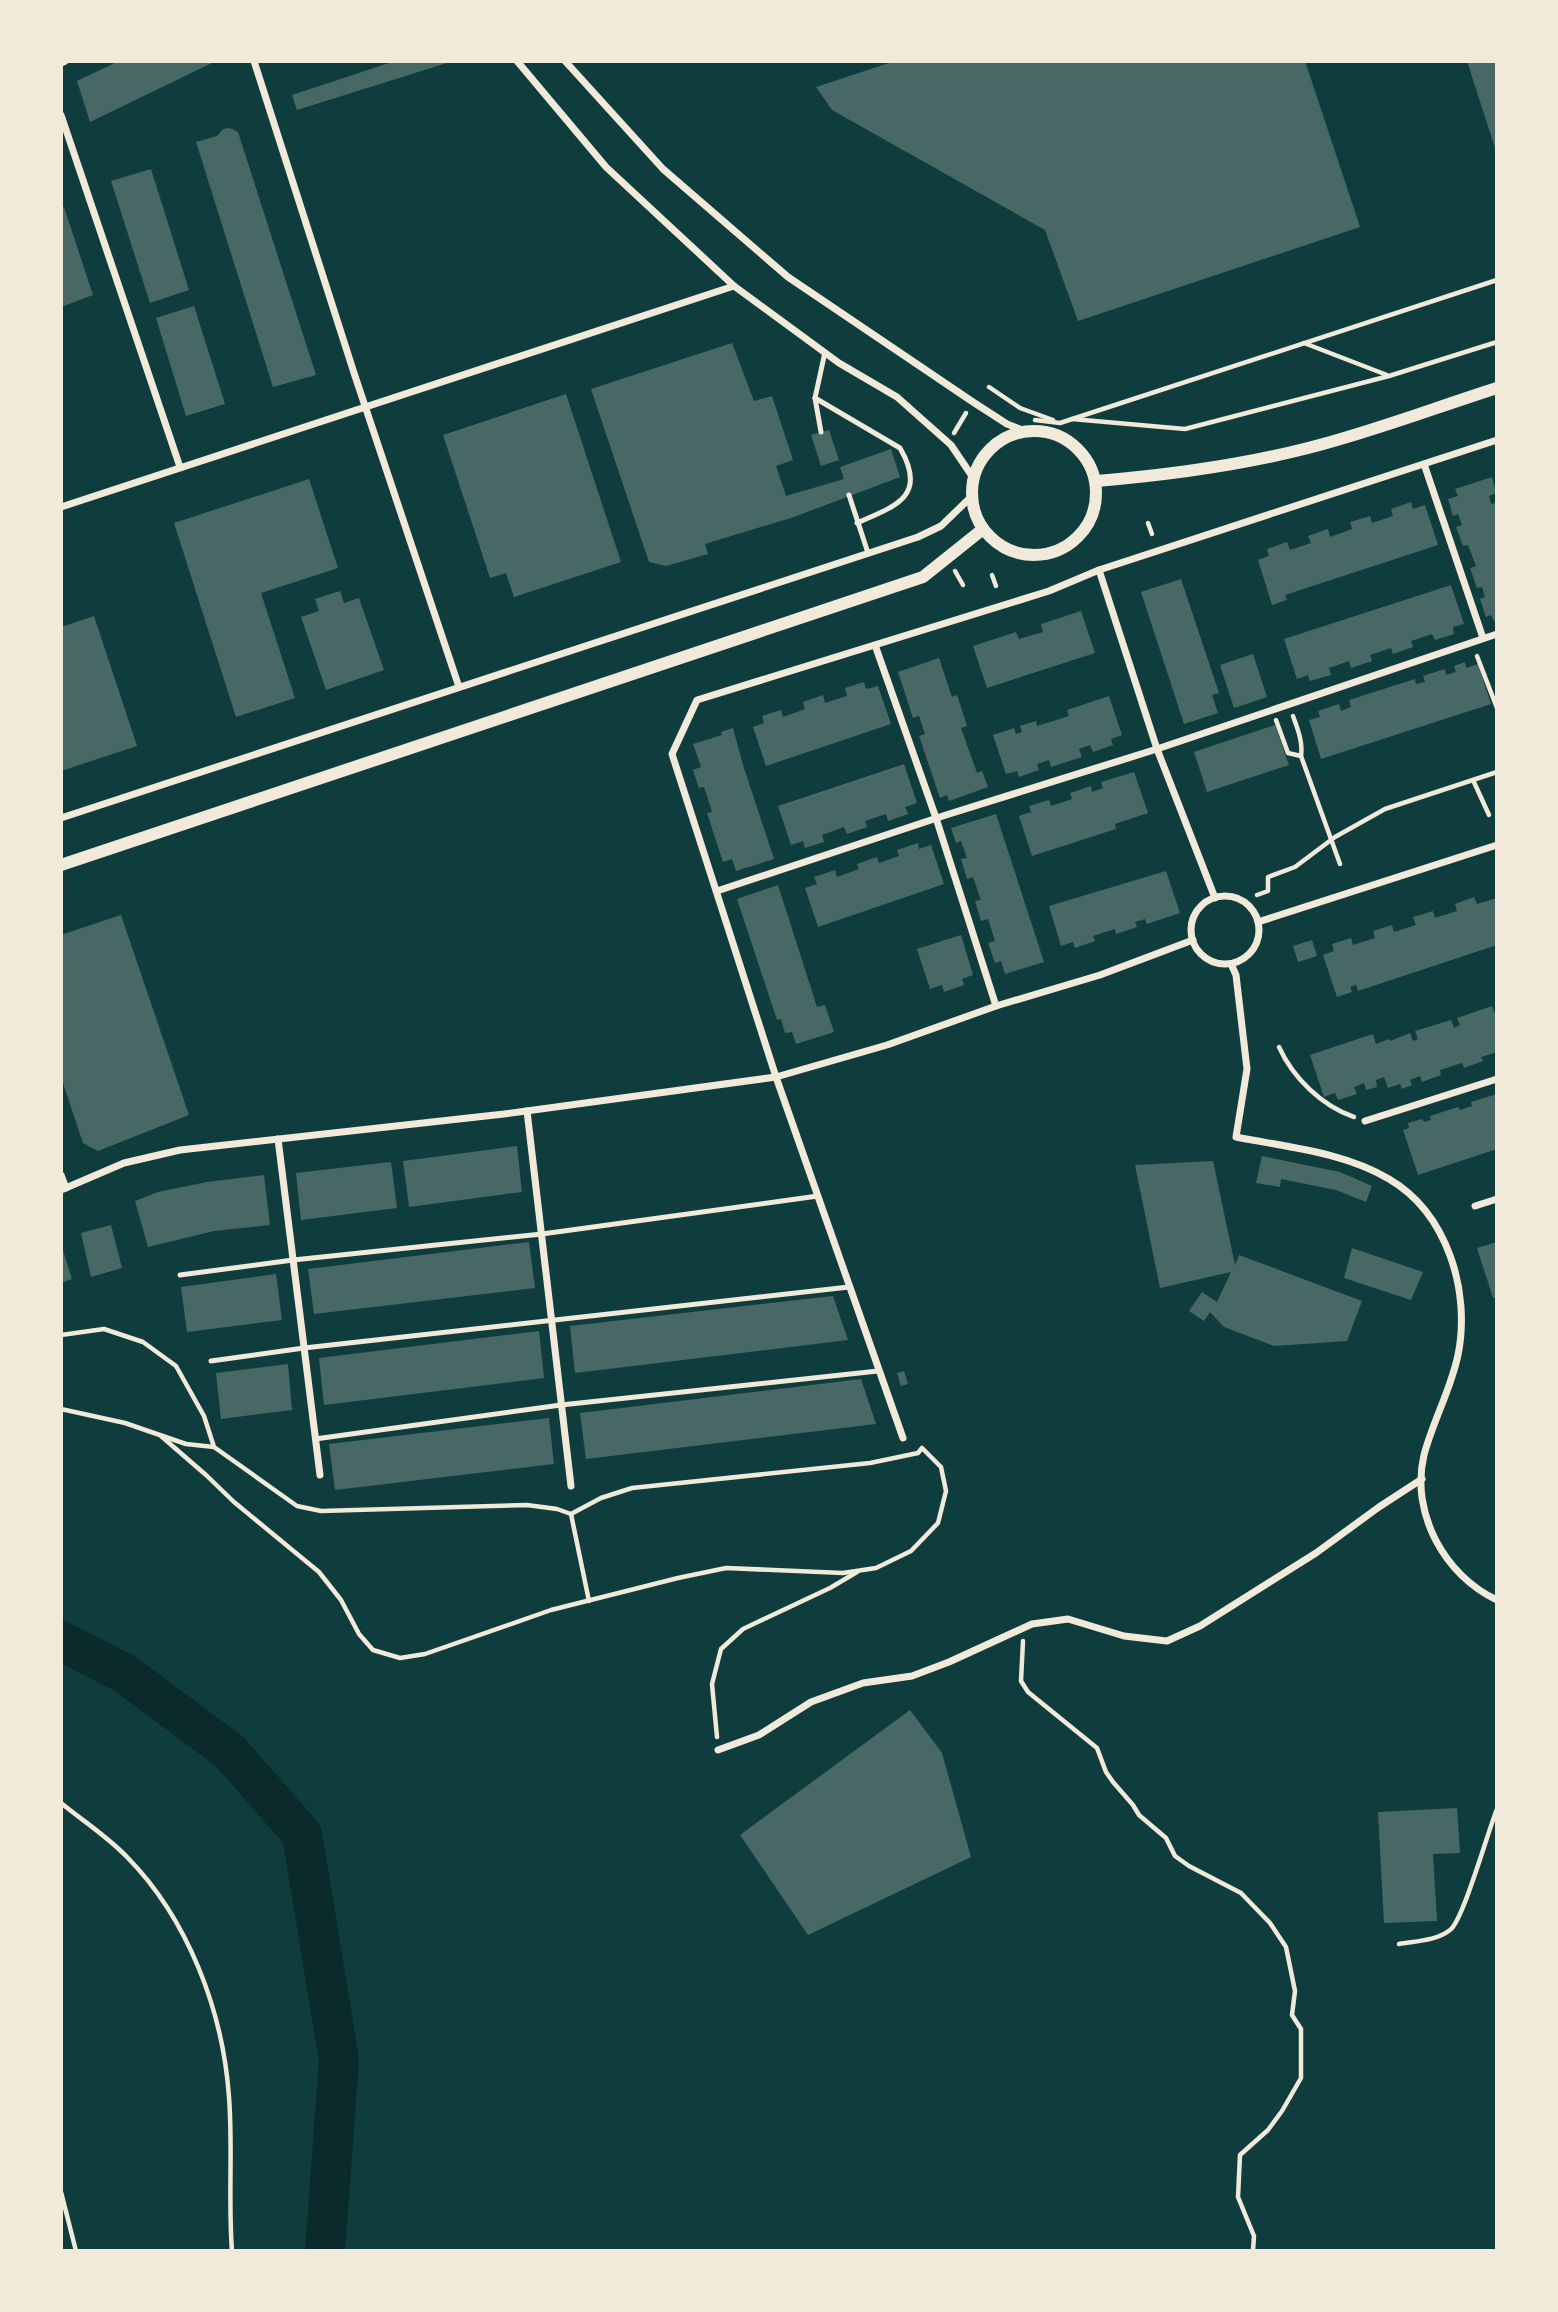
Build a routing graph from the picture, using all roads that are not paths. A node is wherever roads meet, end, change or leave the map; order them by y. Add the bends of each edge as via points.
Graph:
1 (254, 61) edge
2 (517, 61) edge
3 (565, 61) edge
4 (61, 114) edge
5 (734, 286) junction
6 (825, 352) junction
7 (1497, 388) edge
8 (815, 398) junction
9 (366, 409) junction
10 (1026, 425) junction
11 (821, 432) dead end
12 (1497, 440) edge
13 (1424, 464) junction
14 (180, 467) junction
15 (974, 479) junction
16 (1097, 481) junction
17 (849, 495) dead end
18 (972, 496) junction
19 (61, 508) edge
20 (857, 523) junction
21 (983, 529) junction
22 (867, 553) junction
23 (1099, 570) junction
24 (1497, 634) edge
25 (1483, 638) junction
26 (875, 645) junction
27 (459, 687) junction
28 (1157, 749) junction
29 (61, 818) edge
30 (936, 818) junction
31 (1497, 845) edge
32 (61, 865) edge
33 (717, 891) junction
34 (1215, 898) junction
35 (1258, 922) junction
36 (1193, 940) junction
37 (1231, 964) junction
38 (996, 1006) junction
39 (776, 1077) junction
40 (1497, 1079) edge
41 (527, 1111) junction
42 (1364, 1121) road end
43 (278, 1139) junction
44 (61, 1175) edge
45 (63, 1189) edge
46 (818, 1196) junction
47 (1497, 1199) edge
48 (1475, 1206) dead end
49 (542, 1234) junction
50 (293, 1260) junction
51 (180, 1275) dead end
52 (849, 1287) junction
53 (552, 1321) junction
54 (304, 1348) junction
55 (211, 1361) dead end
56 (878, 1371) junction
57 (561, 1405) junction
58 (903, 1438) dead end
59 (315, 1439) junction
60 (320, 1475) dead end
61 (1422, 1479) junction
62 (571, 1486) dead end
63 (1497, 1601) edge
64 (718, 1750) road end

1 - 9 street
2 - 5 street via 606,167
3 - 10 street via 663,169 788,277 1007,424
4 - 14 street
5 - 6 street
5 - 9 street
6 - 8 lane
6 - 15 street via 897,397 948,442
7 - 16 street via 1310,448 1219,468
8 - 11 lane
8 - 20 lane via 900,448 912,474 910,491 895,506
9 - 14 street
9 - 27 street
10 - 15 street via 989,450
10 - 16 street via 1065,438 1081,452
12 - 13 street
13 - 23 street
13 - 25 street
14 - 19 street
15 - 18 street
16 - 21 street via 1095,510 1086,529 1072,544 1054,553 1033,556 1013,552
17 - 20 lane
18 - 21 street
18 - 22 street via 942,526
20 - 22 lane
21 - 32 street via 923,577
22 - 27 street
23 - 26 street via 1049,591
23 - 28 street
24 - 25 street
25 - 28 street
26 - 30 street
26 - 33 street via 697,700 672,754
27 - 29 street
28 - 30 street
28 - 34 street
30 - 33 street
30 - 38 street
31 - 35 street
33 - 39 street
34 - 35 street via 1231,897 1245,903
34 - 36 street via 1198,910 1191,930
35 - 37 street via 1259,933 1250,953
36 - 37 street via 1204,956
36 - 38 street via 1100,975
37 - 61 street via 1247,1069 1236,1137 1323,1154 1389,1179 1428,1214 1449,1253 1459,1290 1458,1356 1424,1457
38 - 39 street via 887,1045
39 - 41 street
39 - 46 street
40 - 42 street
41 - 43 street
41 - 49 street
43 - 45 street via 180,1150 124,1163
43 - 50 street
44 - 45 street
46 - 49 lane
46 - 52 street
47 - 48 street
49 - 50 lane
49 - 53 street
50 - 51 lane
50 - 54 street
52 - 53 lane
52 - 56 street
53 - 54 lane
53 - 57 street
54 - 55 lane
54 - 59 street
56 - 57 lane
56 - 58 street
57 - 59 lane
57 - 62 street
59 - 60 street
61 - 63 street via 1427,1517 1445,1556 1467,1581
61 - 64 street via 1316,1553 1200,1626 1167,1641 1125,1636 1068,1619 1024,1626 912,1676 863,1683 811,1702 759,1735

